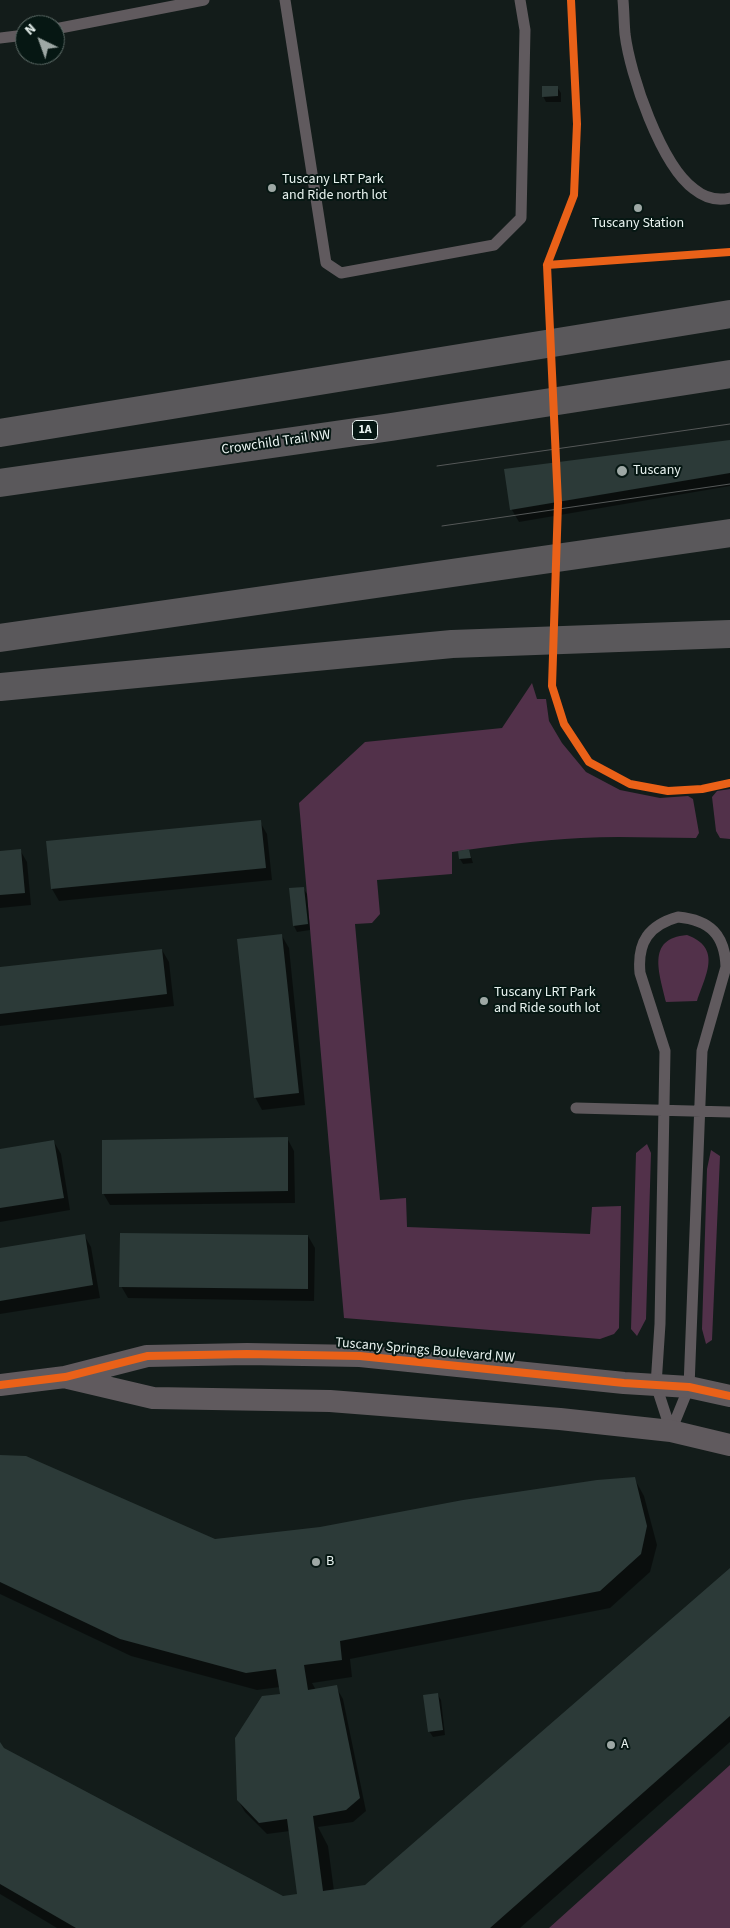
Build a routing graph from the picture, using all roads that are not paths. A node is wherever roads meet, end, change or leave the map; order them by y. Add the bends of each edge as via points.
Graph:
1 (204, 0) edge
2 (285, 0) edge
3 (520, 0) edge
4 (623, 0) edge
5 (65, 27) edge
6 (15, 37) edge
7 (0, 38) edge
8 (730, 198) edge
9 (730, 314) edge
10 (730, 374) edge
11 (0, 432) edge
12 (0, 482) edge
13 (730, 532) edge
14 (730, 634) edge
15 (0, 638) edge
16 (0, 687) edge
17 (576, 1108) dead end
18 (666, 1110) junction
19 (699, 1112) junction
20 (730, 1112) edge
21 (65, 1377) junction
22 (0, 1385) edge
23 (656, 1385) junction
24 (688, 1387) junction
25 (730, 1396) edge
26 (671, 1431) junction
27 (730, 1445) edge

1 - 5 lane
2 - 3 lane via 326,263 341,273 494,245 521,218 525,30
4 - 8 lane via 625,36 655,132 673,165 694,189 713,199
6 - 7 lane
9 - 11 highway
10 - 12 highway, Crowchild Trail NW / 1A via 391,427
13 - 15 highway
14 - 16 highway via 452,644
17 - 18 lane
18 - 19 lane
18 - 19 lane via 665,1051 638,960 651,932 666,921 691,918 714,931 726,954 726,967 702,1051
18 - 23 lane
19 - 20 lane
19 - 24 lane
21 - 22 street, Tuscany Springs Boulevard NW
21 - 23 street, Tuscany Springs Boulevard NW via 147,1356 248,1354 360,1356
21 - 26 street, Tuscany Springs Boulevard NW via 154,1398 330,1402 560,1419
23 - 24 street, Tuscany Springs Boulevard NW
23 - 26 lane
24 - 25 street, Tuscany Springs Boulevard NW
24 - 26 lane
26 - 27 street, Tuscany Springs Boulevard NW

